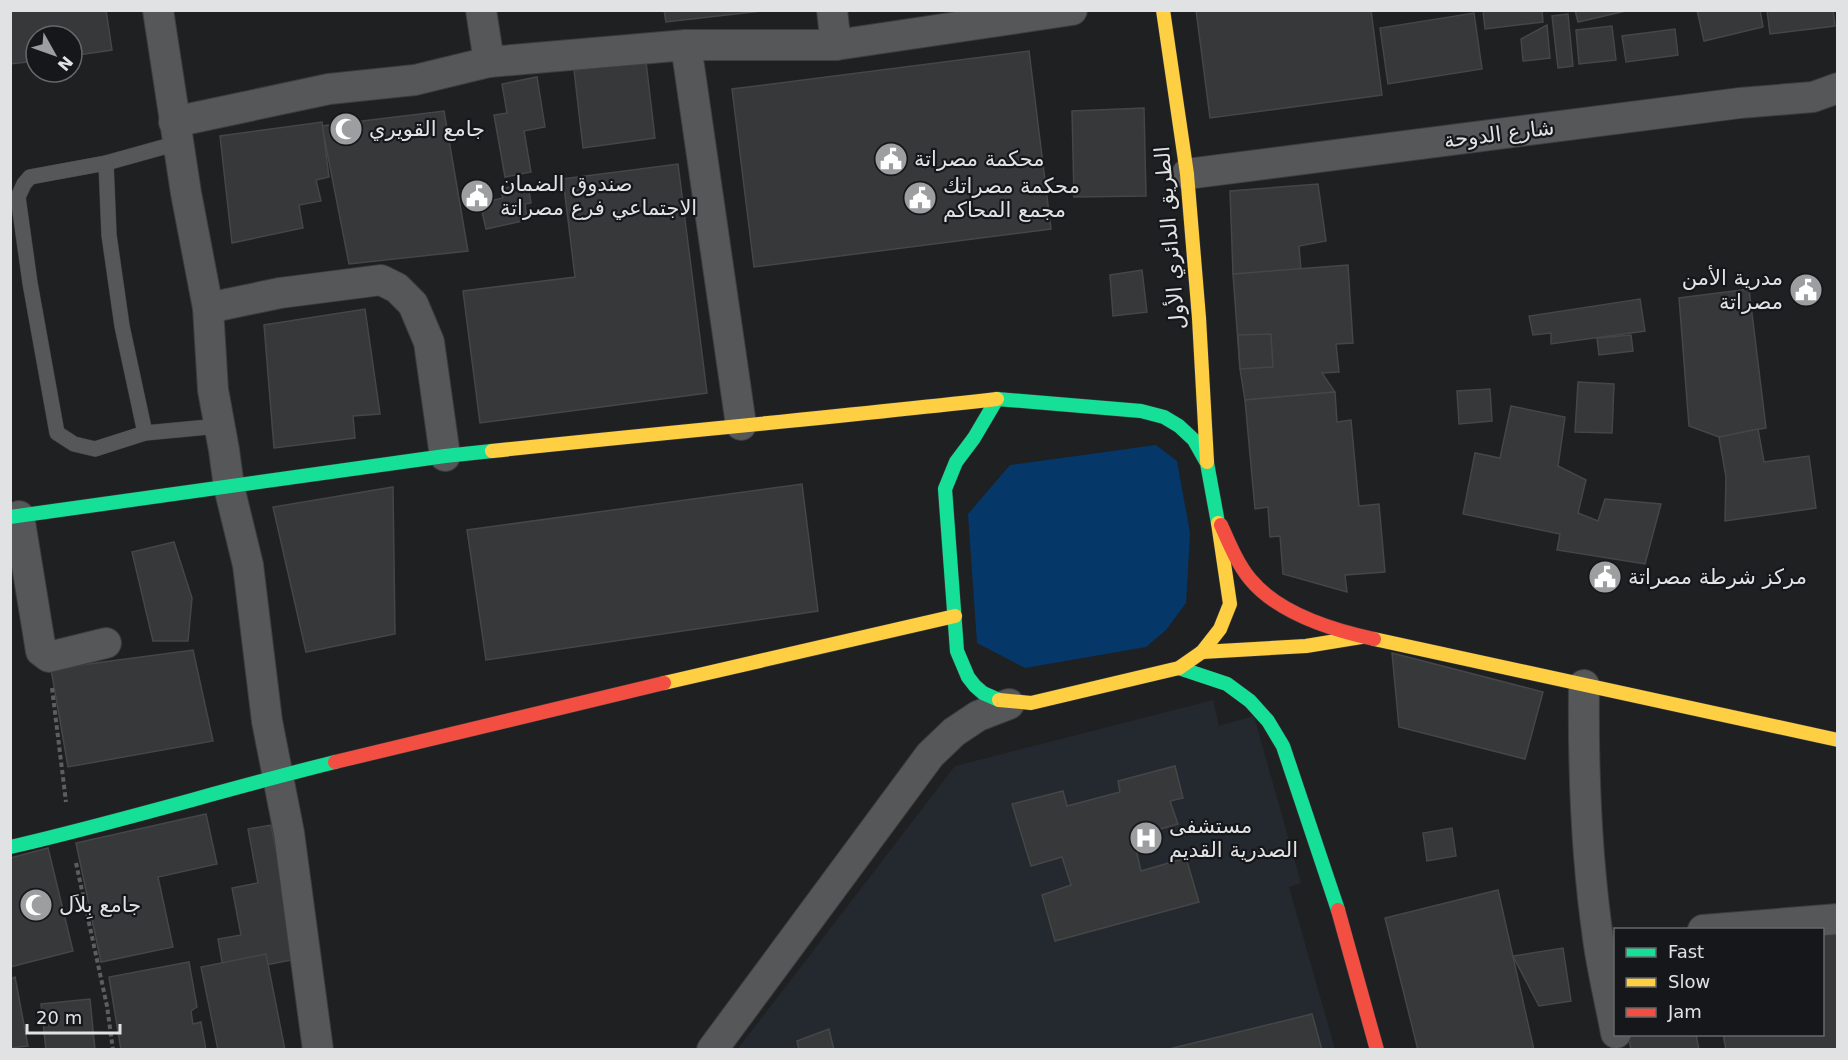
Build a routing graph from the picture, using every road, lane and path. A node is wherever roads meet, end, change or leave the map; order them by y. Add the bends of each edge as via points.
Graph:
1 (158, 10) edge
2 (482, 10) edge
3 (832, 10) edge
4 (1072, 10) edge
5 (1163, 10) edge
6 (686, 45) junction
7 (836, 45) junction
8 (489, 62) junction
9 (1829, 96) edge
10 (176, 133) junction
11 (106, 162) junction
12 (1186, 174) junction
13 (208, 308) junction
14 (997, 399) junction
15 (741, 425) junction
16 (219, 426) junction
17 (145, 433) junction
18 (445, 456) junction
19 (1207, 464) junction
20 (229, 487) junction
21 (15, 517) edge
22 (1218, 520) junction
23 (955, 616) junction
24 (1364, 637) junction
25 (106, 643) dead end
26 (1202, 652) junction
27 (49, 657) junction
28 (1179, 668) junction
29 (1584, 685) junction
30 (1009, 704) junction
31 (1838, 725) edge
32 (1808, 734) junction
33 (1838, 740) edge
34 (278, 776) junction
35 (70, 833) junction
36 (10, 847) edge
37 (1838, 919) edge
38 (1728, 928) edge
39 (1607, 937) edge
40 (1614, 1012) edge
41 (113, 1050) edge
42 (318, 1050) edge
43 (712, 1050) edge
44 (1377, 1050) edge

1 - 10 street
2 - 8 street
3 - 7 street
4 - 7 street
5 - 12 main road, الطريق الدائري الأول
6 - 7 street
6 - 8 street
6 - 15 street
8 - 10 street via 415,80 329,89
9 - 12 street, شارع الدوحة via 1716,106
10 - 11 lane
10 - 13 street
11 - 17 lane via 109,234 122,326
11 - 17 lane via 30,177 24,184 18,197 30,283 57,433 74,444 95,449
12 - 19 main road, الطريق الدائري الأول
13 - 16 street
13 - 18 street via 280,293 381,280 397,288 413,304 429,342
14 - 15 main road
14 - 19 main road via 1141,411 1164,417 1194,440
14 - 23 main road via 956,462 945,489
15 - 18 main road
16 - 17 lane
16 - 20 street
18 - 20 main road
19 - 22 main road
20 - 21 main road
20 - 34 street via 248,566 267,721
21 - 27 street via 41,651
22 - 24 main road via 1234,554 1266,596 1286,609
22 - 26 main road via 1230,604 1220,629
23 - 30 main road via 957,651 963,670 976,687
23 - 34 main road
24 - 26 main road via 1306,646
24 - 29 main road
25 - 27 street
26 - 28 main road
27 - 35 path
28 - 30 main road via 1031,703
28 - 44 main road via 1227,684 1250,701 1283,746 1332,890
29 - 32 main road
29 - 39 street via 1585,811
30 - 43 street via 978,716 930,755
31 - 32 main road
32 - 33 main road
34 - 35 main road
34 - 42 street
35 - 36 main road
35 - 41 path
37 - 38 street
39 - 40 street

